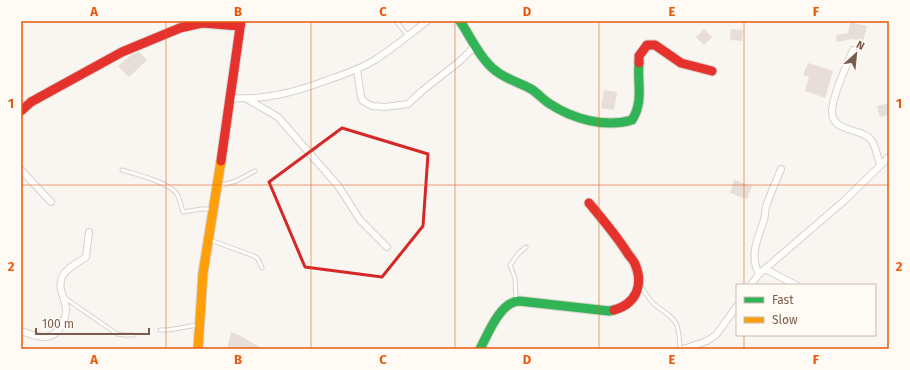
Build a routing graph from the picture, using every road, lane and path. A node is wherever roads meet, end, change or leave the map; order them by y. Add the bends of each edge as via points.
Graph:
1 (396, 21) edge
2 (427, 21) edge
3 (460, 21) edge
4 (240, 23) edge
5 (408, 36) junction
6 (476, 45) junction
7 (853, 50) dead end
8 (356, 69) junction
9 (712, 70) dead end
10 (230, 98) junction
11 (247, 99) junction
12 (21, 111) edge
13 (888, 159) edge
14 (880, 165) junction
15 (781, 169) dead end
16 (21, 170) edge
17 (122, 170) dead end
18 (255, 171) dead end
19 (217, 187) junction
20 (51, 202) dead end
21 (589, 203) dead end
22 (213, 210) junction
23 (89, 232) dead end
24 (208, 240) junction
25 (526, 247) dead end
26 (387, 248) dead end
27 (262, 268) dead end
28 (762, 271) junction
29 (752, 284) edge
30 (794, 284) edge
31 (640, 286) junction
32 (62, 296) junction
33 (516, 301) junction
34 (736, 307) edge
35 (199, 324) junction
36 (160, 330) dead end
37 (21, 331) edge
38 (134, 335) dead end
39 (198, 349) edge
40 (480, 349) edge
41 (680, 349) edge
42 (683, 349) edge

1 - 5 lane
2 - 5 street
3 - 6 street
4 - 10 street
4 - 12 street via 202,23 180,28 116,56 31,102
5 - 8 street via 373,61
6 - 8 street via 408,104 385,107 367,104 361,97
6 - 9 street via 496,71 532,90 550,104 590,121 622,123 632,120 637,112 640,92 639,56 647,45 655,45 681,63
7 - 14 street via 831,112 840,126 864,135 872,141
8 - 11 street via 294,92
10 - 11 street
10 - 19 street
11 - 26 street via 278,117 339,187 360,220
13 - 14 street
14 - 28 street via 845,200
15 - 28 street via 756,241 755,266
16 - 20 street
17 - 22 lane via 176,192 183,212
18 - 19 lane
19 - 22 street
21 - 31 street via 635,264
22 - 24 street
23 - 32 street via 86,257 62,276
24 - 27 lane via 254,256
24 - 35 street
25 - 33 lane via 510,265 515,278
28 - 29 street
28 - 30 street
31 - 33 street via 628,304 609,311
31 - 41 lane via 654,304 673,318 679,333
32 - 37 street via 66,309 65,318 58,331 46,337
32 - 38 lane via 117,334
33 - 40 street via 506,306
34 - 42 street via 716,335 707,341
35 - 36 lane
35 - 39 street

